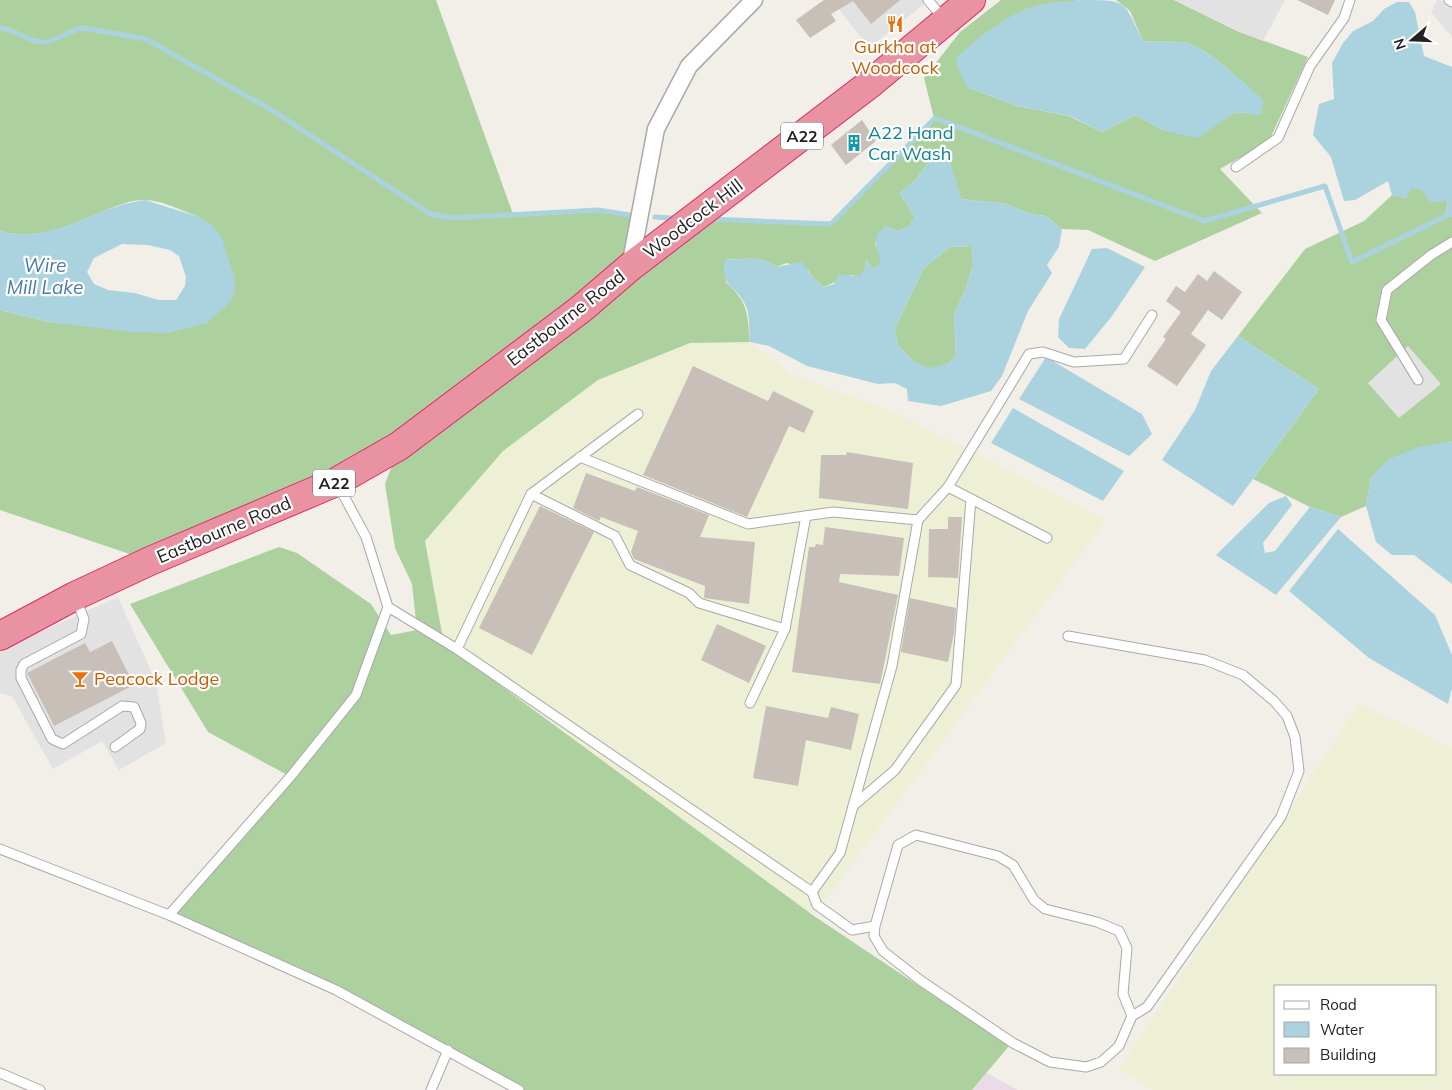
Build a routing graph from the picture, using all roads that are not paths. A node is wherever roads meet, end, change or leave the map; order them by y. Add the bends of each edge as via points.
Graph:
1 (754, 0) edge
2 (928, 0) edge
3 (971, 0) edge
4 (1350, 0) edge
5 (945, 21) junction
6 (1236, 167) dead end
7 (1452, 242) edge
8 (630, 267) junction
9 (1152, 315) dead end
10 (1418, 380) dead end
11 (638, 414) dead end
12 (580, 457) junction
13 (336, 482) junction
14 (948, 487) junction
15 (531, 494) junction
16 (971, 499) junction
17 (806, 516) junction
18 (918, 520) junction
19 (1047, 538) dead end
20 (75, 596) junction
21 (388, 607) junction
22 (785, 629) junction
23 (0, 636) edge
24 (1068, 636) dead end
25 (457, 649) junction
26 (750, 703) dead end
27 (115, 747) dead end
28 (853, 806) junction
29 (0, 849) edge
30 (812, 892) junction
31 (168, 915) junction
32 (875, 926) junction
33 (1132, 1016) junction
34 (448, 1050) junction
35 (0, 1073) edge
36 (40, 1090) edge
37 (431, 1090) edge
38 (519, 1090) edge

1 - 8 street, Woodcock Hill via 689,66 656,130
2 - 5 lane
3 - 5 highway, Woodcock Hill / A22
4 - 6 lane via 1344,18 1310,66 1278,138
5 - 8 highway, Woodcock Hill / A22 via 871,83
7 - 10 lane via 1431,254 1387,290 1381,320
8 - 13 highway, Eastbourne Road / A22 via 581,309 399,446
9 - 14 lane via 1124,360 1074,362 1043,352 1029,354
11 - 12 lane
12 - 15 lane
12 - 17 lane via 748,524
13 - 20 highway, Eastbourne Road / A22
13 - 21 lane via 366,537
14 - 16 lane
14 - 18 lane
15 - 22 lane via 615,536 630,565 689,593 699,603
15 - 25 lane
16 - 19 lane
16 - 28 lane via 956,684 895,770
17 - 18 lane via 833,512
17 - 22 lane
18 - 28 lane via 892,666
20 - 23 highway, Eastbourne Road / A22
20 - 27 lane via 84,619 81,634 24,664 21,678 52,739 63,744 122,706 134,707 141,723 140,729
21 - 25 lane
21 - 31 lane via 356,695 291,776
22 - 26 lane
24 - 33 lane via 1205,660 1243,675 1287,716 1295,737 1299,771 1281,817 1147,1007
25 - 30 lane
28 - 30 lane via 840,853
29 - 31 lane
30 - 32 lane via 816,906 852,930
31 - 34 lane via 336,990
32 - 33 lane via 874,936 883,951 898,963 1013,1043 1050,1062 1086,1067 1101,1062 1119,1046
32 - 33 lane via 898,845 916,835 998,856 1013,865 1034,900 1045,909 1118,931 1126,948 1123,994
34 - 37 lane
34 - 38 lane
35 - 36 lane

